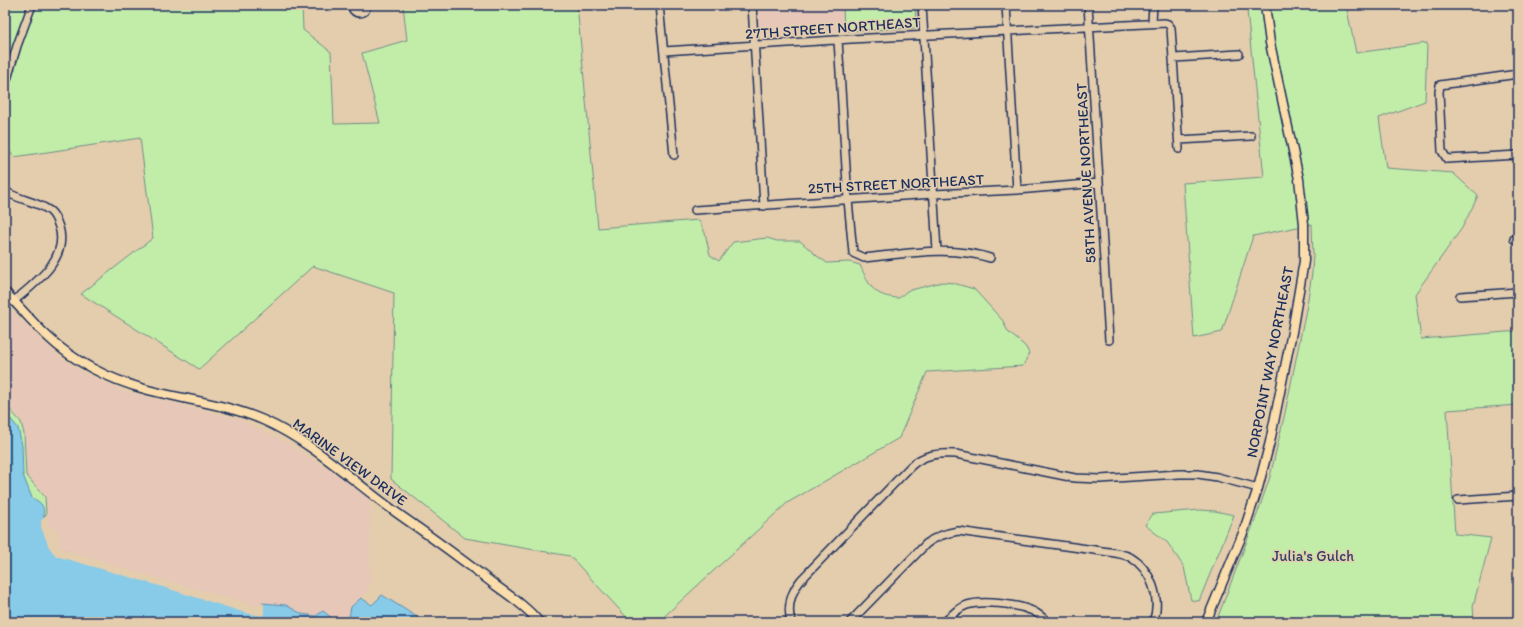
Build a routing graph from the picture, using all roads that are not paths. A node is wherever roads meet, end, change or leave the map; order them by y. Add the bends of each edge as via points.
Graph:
1 (32, 5) edge
2 (351, 5) edge
3 (367, 5) edge
4 (659, 5) edge
5 (752, 5) edge
6 (922, 5) edge
7 (1006, 5) edge
8 (1088, 5) edge
9 (1153, 5) edge
10 (1265, 5) edge
11 (1152, 22) junction
12 (1090, 27) junction
13 (1008, 31) junction
14 (923, 36) junction
15 (838, 40) junction
16 (754, 46) junction
17 (664, 51) junction
18 (1239, 54) dead end
19 (1174, 58) junction
20 (1518, 74) edge
21 (5, 86) edge
22 (1251, 136) dead end
23 (1179, 140) junction
24 (1179, 149) dead end
25 (674, 155) dead end
26 (1518, 155) edge
27 (1098, 183) junction
28 (1017, 190) junction
29 (5, 191) edge
30 (933, 194) junction
31 (848, 200) junction
32 (764, 206) junction
33 (695, 210) dead end
34 (936, 251) junction
35 (990, 258) dead end
36 (5, 292) edge
37 (1518, 292) edge
38 (1460, 296) dead end
39 (14, 301) junction
40 (1109, 340) dead end
41 (1258, 488) junction
42 (1518, 496) edge
43 (1458, 500) dead end
44 (540, 622) edge
45 (791, 622) edge
46 (850, 622) edge
47 (945, 622) edge
48 (1048, 622) edge
49 (1153, 622) edge
50 (1206, 622) edge

1 - 21 street
2 - 3 street via 357,13 366,11
4 - 17 street
5 - 16 street
6 - 14 street
7 - 13 street
8 - 12 street, 58TH AVENUE NORTHEAST
9 - 11 street
10 - 41 main road, NORPOINT WAY NORTHEAST via 1270,43 1299,179 1304,224 1304,261 1270,442
11 - 12 street, 27TH STREET NORTHEAST
11 - 19 street, 27TH STREET NORTHEAST via 1165,23 1172,28
12 - 13 street, 27TH STREET NORTHEAST
12 - 27 street, 58TH AVENUE NORTHEAST
13 - 14 street, 27TH STREET NORTHEAST
13 - 28 street
14 - 15 street, 27TH STREET NORTHEAST
14 - 30 street
15 - 16 street, 27TH STREET NORTHEAST
15 - 31 street
16 - 17 street, 27TH STREET NORTHEAST
16 - 32 street
17 - 25 street
18 - 19 street
19 - 23 street
20 - 26 street via 1440,85 1439,104 1442,151 1447,159
22 - 23 street
23 - 24 street
27 - 28 street, 25TH STREET NORTHEAST
27 - 40 street, 58TH AVENUE NORTHEAST
28 - 30 street, 25TH STREET NORTHEAST
29 - 39 street via 49,211 57,221 61,233 59,248 52,263 38,280
30 - 31 street, 25TH STREET NORTHEAST
30 - 34 street
31 - 32 street, 25TH STREET NORTHEAST
31 - 34 street via 853,253 864,258
32 - 33 street, 25TH STREET NORTHEAST
34 - 35 street via 978,254
36 - 39 main road, MARINE VIEW DRIVE
37 - 38 street
39 - 44 main road, MARINE VIEW DRIVE via 48,337 94,369 148,390 239,411 263,420 310,447 522,605
41 - 45 street via 1198,474 1076,478 956,454 929,455 911,466 800,580 791,597
41 - 50 main road, NORPOINT WAY NORTHEAST via 1243,533
42 - 43 street
46 - 49 street via 926,544 945,533 964,531 1125,555 1142,567 1153,586 1156,607
47 - 48 street via 967,605 980,603 1029,609

